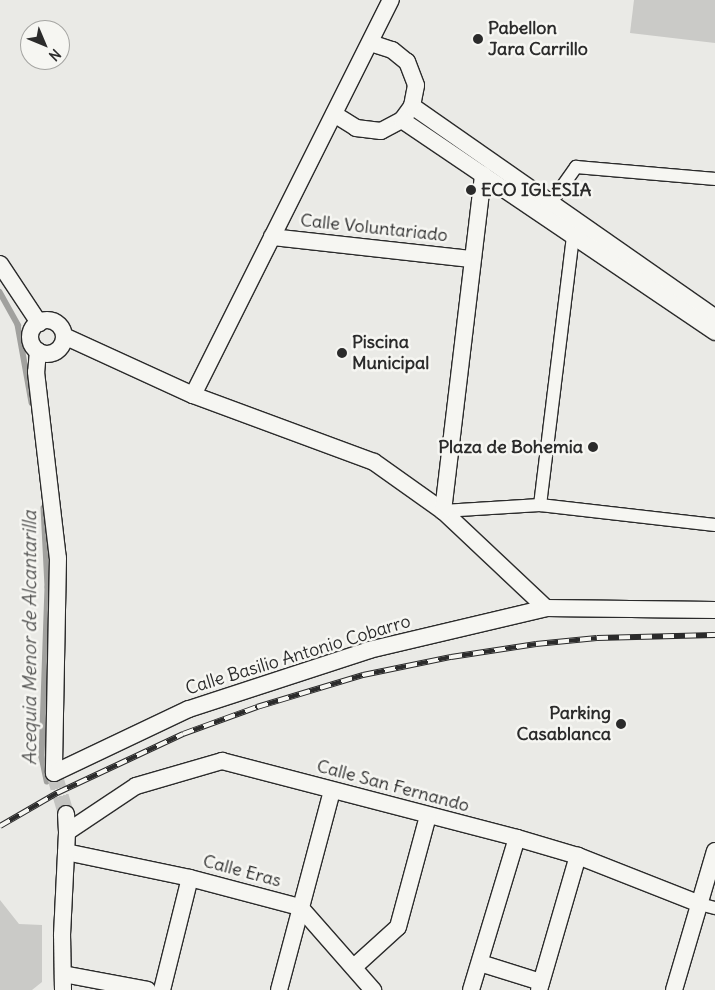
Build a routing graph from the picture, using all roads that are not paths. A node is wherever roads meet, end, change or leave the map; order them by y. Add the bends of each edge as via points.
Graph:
1 (392, 0) edge
2 (370, 43) junction
3 (412, 106) junction
4 (334, 114) junction
5 (402, 120) junction
6 (483, 174) junction
7 (715, 179) edge
8 (552, 201) junction
9 (573, 235) junction
10 (272, 237) junction
11 (472, 259) junction
12 (0, 264) edge
13 (715, 317) edge
14 (38, 323) junction
15 (715, 332) edge
16 (64, 336) junction
17 (38, 352) junction
18 (193, 395) junction
19 (540, 505) junction
20 (443, 511) junction
21 (715, 525) edge
22 (546, 608) junction
23 (715, 610) edge
24 (332, 791) junction
25 (66, 814) tunnel mouth
26 (428, 816) junction
27 (67, 832) junction
28 (516, 838) junction
29 (66, 852) junction
30 (715, 852) edge
31 (578, 856) junction
32 (190, 878) junction
33 (707, 906) edge
34 (300, 907) junction
35 (480, 963) junction
36 (354, 967) junction
37 (63, 974) junction
38 (540, 986) edge
39 (63, 990) edge
40 (148, 990) edge
41 (162, 990) edge
42 (279, 990) edge
43 (373, 990) edge
44 (471, 990) edge
45 (674, 990) edge

1 - 2 street
2 - 3 street via 392,50 407,62 416,85
2 - 4 street
3 - 5 street
3 - 8 street
4 - 5 street via 356,128 381,131
4 - 10 street
5 - 6 street
6 - 9 street
6 - 11 street
7 - 8 street via 576,167
8 - 13 street
9 - 15 street
9 - 19 street
10 - 11 street, Calle Voluntariado
10 - 18 street
11 - 20 street
12 - 14 street
14 - 16 street via 55,322
14 - 17 street via 31,334 33,347
16 - 17 street via 56,352
16 - 18 street
17 - 22 street, Calle Basilio Antonio Cobarro via 36,372 58,558 54,773 189,709 369,650
18 - 20 street via 374,462
19 - 20 street
19 - 21 street
20 - 22 street
22 - 23 street, Calle Basilio Antonio Cobarro
24 - 26 street, Calle San Fernando
24 - 27 street, Calle San Fernando via 222,761 136,786
24 - 34 street
25 - 27 street
26 - 28 street, Calle San Fernando
26 - 36 street via 398,926
27 - 29 street
28 - 31 street, Calle San Fernando
28 - 35 street
29 - 32 street, Calle Eras
29 - 37 street
30 - 33 street
31 - 33 street, Calle San Fernando
31 - 38 street
32 - 34 street, Calle Eras
32 - 41 street
33 - 45 street
34 - 36 street
34 - 42 street
35 - 38 street
35 - 44 street
36 - 43 street
37 - 39 street
37 - 40 street

